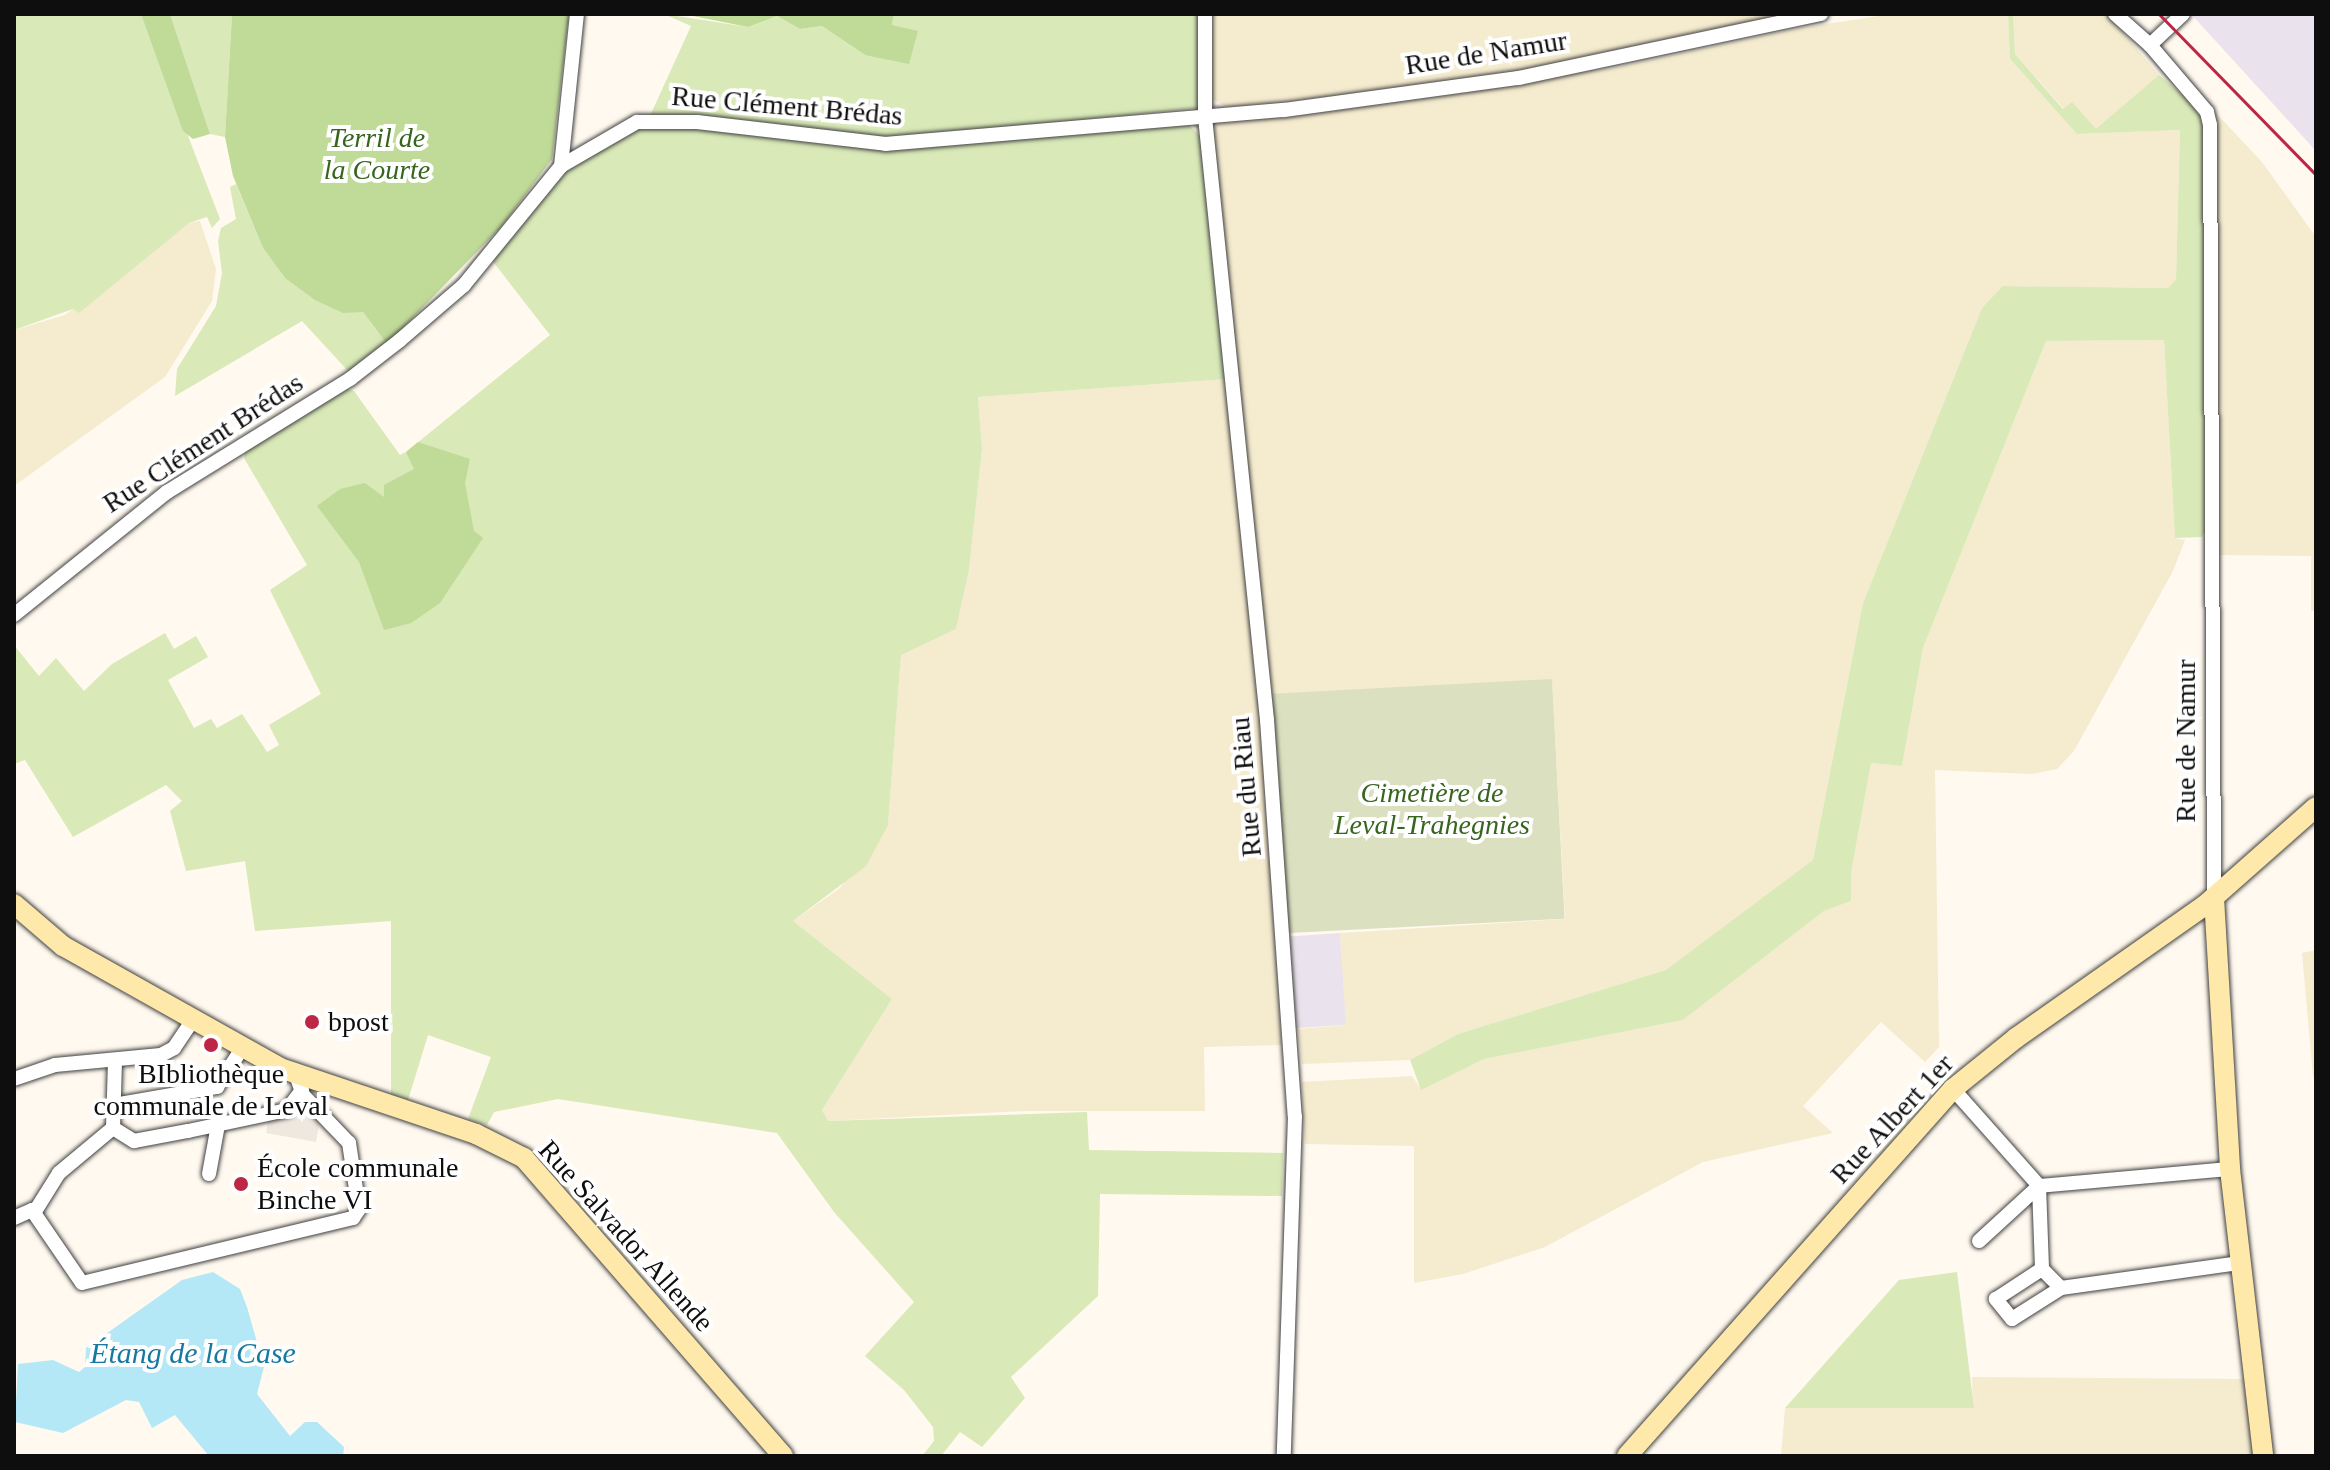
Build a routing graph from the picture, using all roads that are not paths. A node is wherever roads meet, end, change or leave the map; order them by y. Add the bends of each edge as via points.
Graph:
1 (577, 14) edge
2 (1205, 14) edge
3 (1821, 14) edge
4 (2115, 14) edge
5 (2183, 14) edge
6 (2150, 45) junction
7 (1205, 117) junction
8 (561, 166) junction
9 (14, 615) edge
10 (2316, 807) edge
11 (2214, 898) junction
12 (14, 904) edge
13 (194, 1018) junction
14 (243, 1047) junction
15 (115, 1062) junction
16 (14, 1079) edge
17 (299, 1083) junction
18 (1953, 1089) junction
19 (114, 1105) junction
20 (218, 1125) junction
21 (113, 1128) junction
22 (2230, 1169) junction
23 (209, 1174) dead end
24 (2039, 1186) junction
25 (34, 1213) junction
26 (14, 1218) edge
27 (1979, 1241) dead end
28 (2240, 1263) junction
29 (2042, 1269) junction
30 (2061, 1288) junction
31 (783, 1456) edge
32 (1284, 1456) edge
33 (1627, 1456) edge
34 (2263, 1456) edge

1 - 8 street
2 - 7 street, Rue du Riau
3 - 7 street, Rue de Namur via 1519,78
4 - 6 street, Rue de Namur
5 - 6 street
6 - 11 street, Rue de Namur via 2207,112 2212,137
7 - 8 street, Rue Clément Brédas via 886,144 697,122 637,122
7 - 32 street, Rue du Riau via 1270,750 1295,1102
8 - 9 street, Rue Clément Brédas via 464,285 399,341 350,379 167,492
10 - 11 street, Rue Albert 1er
11 - 18 street, Rue Albert 1er
11 - 22 street, Rue de Namur
12 - 13 street, Rue Salvador Allende via 63,946
13 - 14 street, Rue Salvador Allende
13 - 15 street via 174,1048
14 - 17 street, Rue Salvador Allende
14 - 19 street via 217,1087
15 - 16 street via 55,1065
15 - 19 street
17 - 20 street via 287,1110
17 - 25 street via 349,1143 359,1209 353,1218 82,1283
17 - 31 street, Rue Salvador Allende via 476,1134 524,1158
18 - 24 street
18 - 33 street, Rue Albert 1er
19 - 21 street
20 - 21 street via 134,1141
20 - 23 street
21 - 25 street via 59,1173
22 - 24 street
22 - 28 street, Rue de Namur
24 - 27 street
24 - 29 street
25 - 26 street
28 - 30 street
28 - 34 street, Rue de Namur
29 - 30 street
29 - 30 street via 1996,1299 2012,1319

